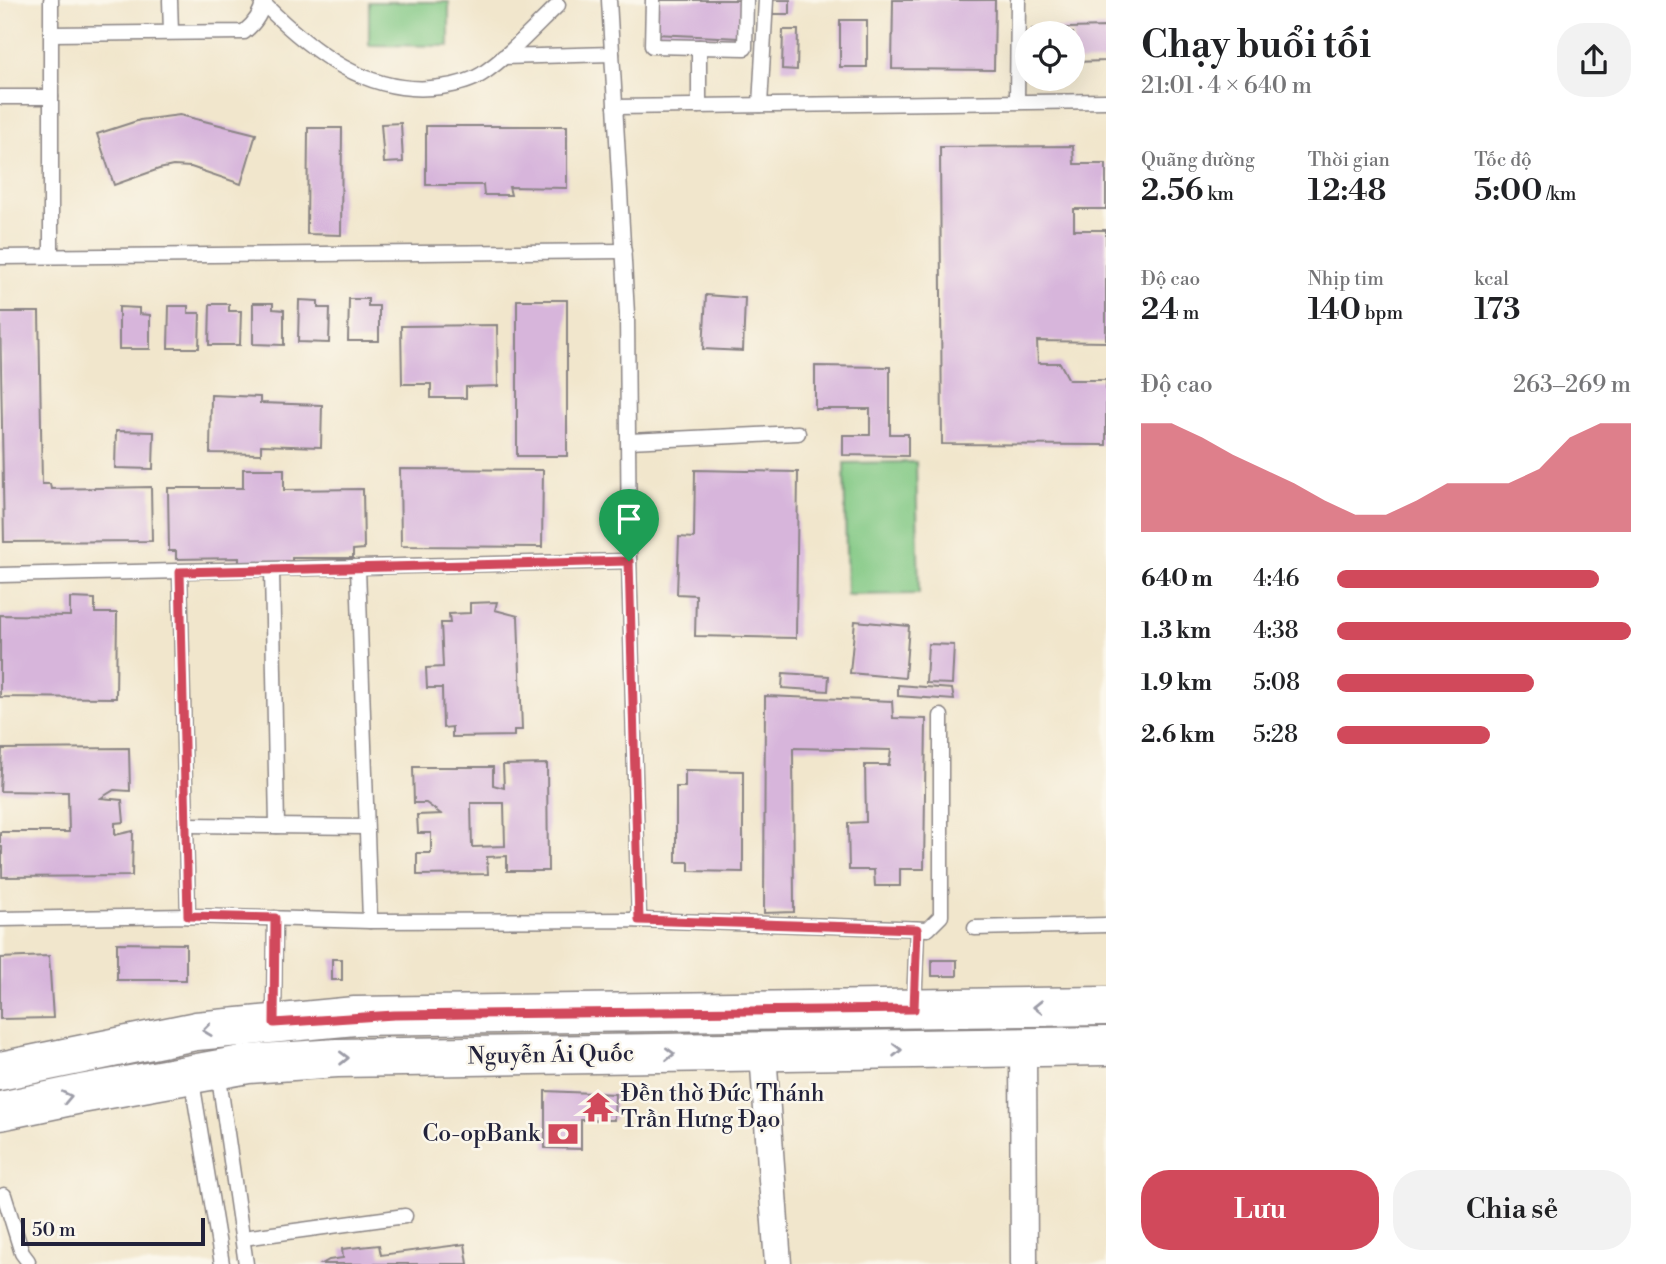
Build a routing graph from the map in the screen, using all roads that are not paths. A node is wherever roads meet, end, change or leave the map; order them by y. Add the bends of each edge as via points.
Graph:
1 (51, 0) edge
2 (170, 0) edge
3 (609, 0) edge
4 (653, 0) edge
5 (746, 0) edge
6 (766, 0) edge
7 (1018, 0) edge
8 (264, 2) edge
9 (558, 5) dead end
10 (171, 32) junction
11 (51, 34) junction
12 (699, 47) junction
13 (612, 54) junction
14 (503, 57) junction
15 (0, 97) edge
16 (51, 97) junction
17 (1017, 101) junction
18 (1106, 101) edge
19 (760, 105) junction
20 (699, 106) junction
21 (615, 107) junction
22 (624, 251) junction
23 (51, 256) junction
24 (0, 257) edge
25 (798, 433) dead end
26 (629, 441) junction
27 (629, 561) junction
28 (358, 568) junction
29 (272, 570) junction
30 (180, 572) junction
31 (0, 575) edge
32 (942, 716) dead end
33 (186, 825) junction
34 (277, 826) junction
35 (366, 827) junction
36 (188, 916) junction
37 (275, 918) junction
38 (0, 919) edge
39 (639, 920) junction
40 (370, 921) junction
41 (1106, 925) edge
42 (975, 928) dead end
43 (917, 929) junction
44 (1106, 1006) edge
45 (914, 1009) junction
46 (274, 1023) junction
47 (1106, 1046) edge
48 (1023, 1048) junction
49 (763, 1053) junction
50 (276, 1062) junction
51 (0, 1071) edge
52 (204, 1072) junction
53 (0, 1111) edge
54 (4, 1195) dead end
55 (405, 1216) dead end
56 (243, 1238) junction
57 (23, 1263) edge
58 (222, 1264) edge
59 (246, 1264) edge
60 (778, 1264) edge
61 (1024, 1264) edge

1 - 11 lane
2 - 10 lane
3 - 13 lane
4 - 12 lane via 652,46
5 - 12 lane via 745,48
6 - 19 lane
7 - 17 lane
8 - 10 lane via 244,32
8 - 14 lane via 295,35 325,57 388,86 421,90 457,84 480,75
9 - 14 lane
10 - 11 lane
11 - 16 lane
12 - 20 lane
13 - 14 lane
13 - 21 lane
15 - 16 lane
16 - 23 lane
17 - 18 lane
17 - 19 lane
19 - 20 lane
20 - 21 lane
21 - 22 lane
22 - 23 lane
22 - 26 lane
23 - 24 lane
25 - 26 lane
26 - 27 lane
27 - 28 lane
27 - 39 lane
28 - 29 lane
28 - 35 lane
29 - 30 lane
29 - 34 lane
30 - 31 lane
30 - 33 lane
32 - 43 lane via 941,916 928,929
33 - 34 lane
33 - 36 lane
34 - 35 lane
35 - 40 lane
36 - 37 lane
36 - 38 lane
37 - 40 lane
37 - 46 lane
39 - 40 lane
39 - 43 lane
41 - 42 lane
43 - 45 lane
44 -> 45 main road, Nguyễn Ái Quốc
45 - 46 main road, Nguyễn Ái Quốc via 394,1015
46 - 50 main road
46 -> 51 main road, Nguyễn Ái Quốc via 196,1031
47 - 48 main road, Nguyễn Ái Quốc
49 -> 48 main road, Nguyễn Ái Quốc
48 - 61 street
50 -> 49 main road, Nguyễn Ái Quốc
49 - 60 street
50 - 52 main road, Nguyễn Ái Quốc
53 -> 52 main road, Nguyễn Ái Quốc
52 - 56 lane
52 - 58 lane
54 - 57 lane
55 - 56 lane
56 - 59 lane

